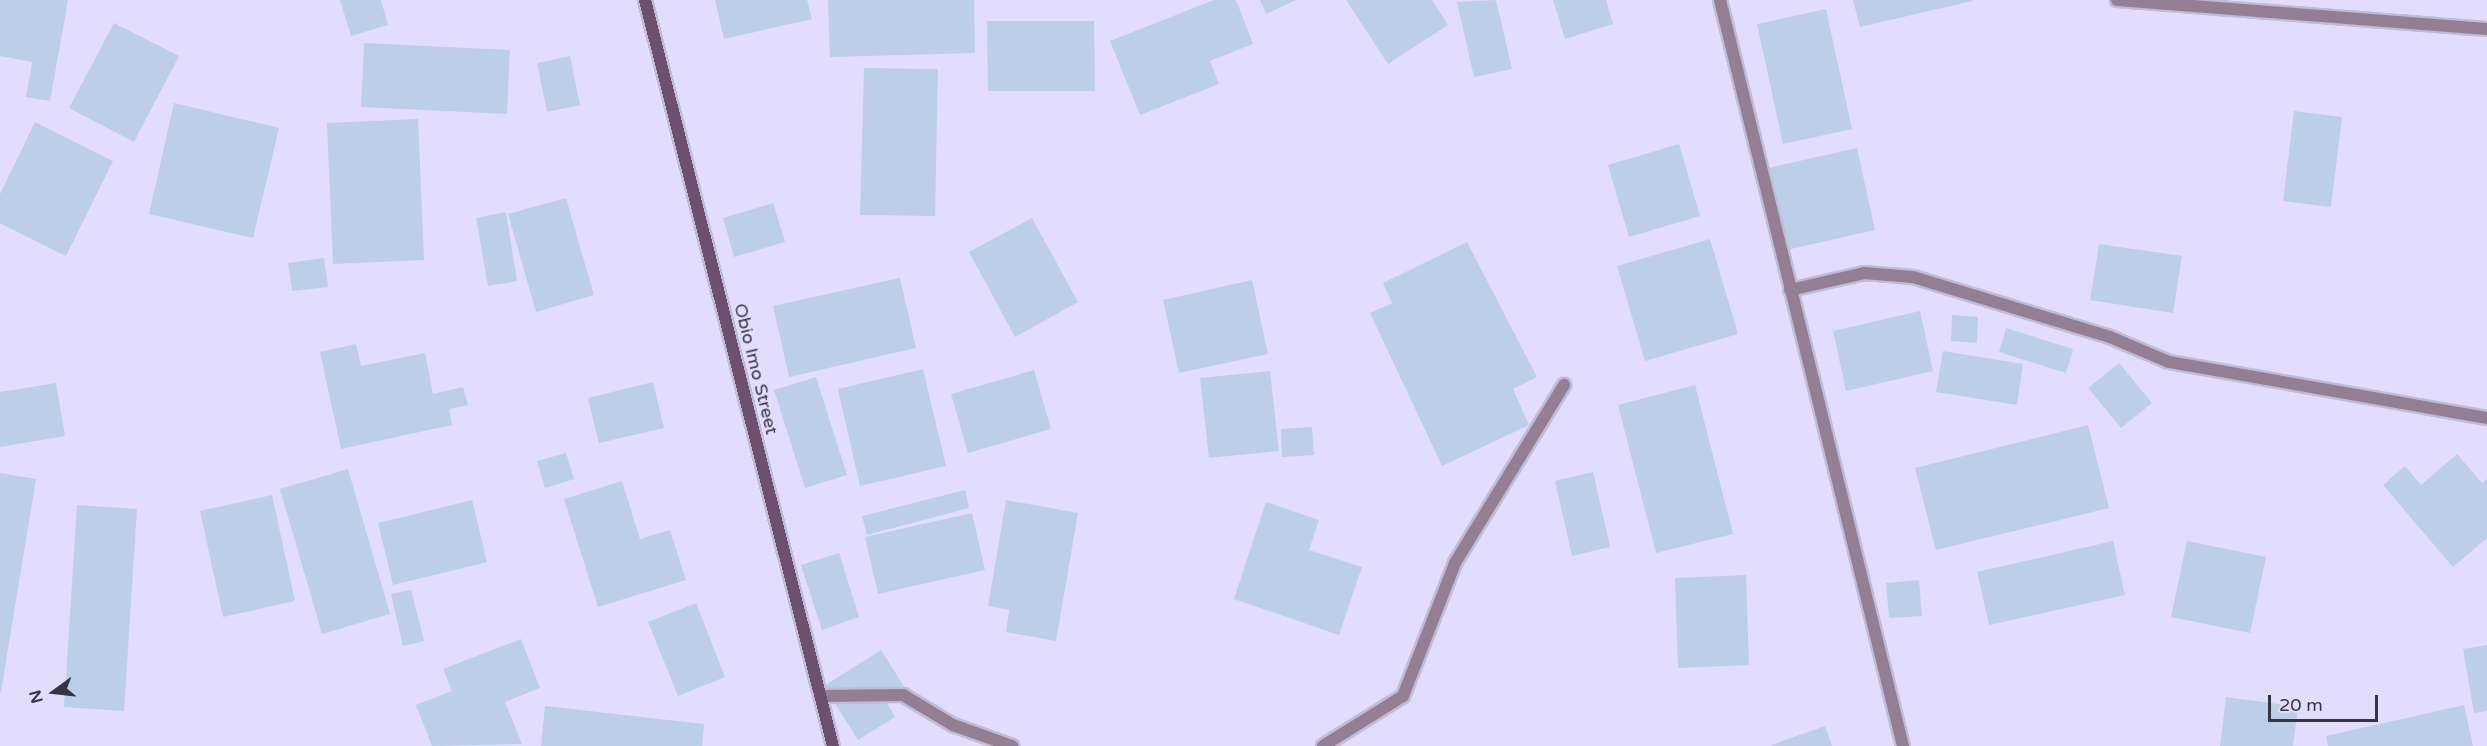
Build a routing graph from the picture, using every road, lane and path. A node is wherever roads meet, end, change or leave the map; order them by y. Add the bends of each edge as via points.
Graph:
1 (645, 0) edge
2 (1720, 0) edge
3 (2117, 0) edge
4 (2487, 29) edge
5 (1790, 290) junction
6 (1564, 385) dead end
7 (2487, 418) edge
8 (820, 696) junction
9 (833, 746) edge
10 (1012, 746) edge
11 (1323, 746) edge
12 (1903, 746) edge

1 - 8 street, Obio Imo Street
2 - 5 street
3 - 4 street
5 - 7 street via 1864,273 1913,277 2110,337 2169,362
5 - 12 street
6 - 11 street via 1455,563 1402,696
8 - 9 street, Obio Imo Street
8 - 10 street via 903,695 953,725

